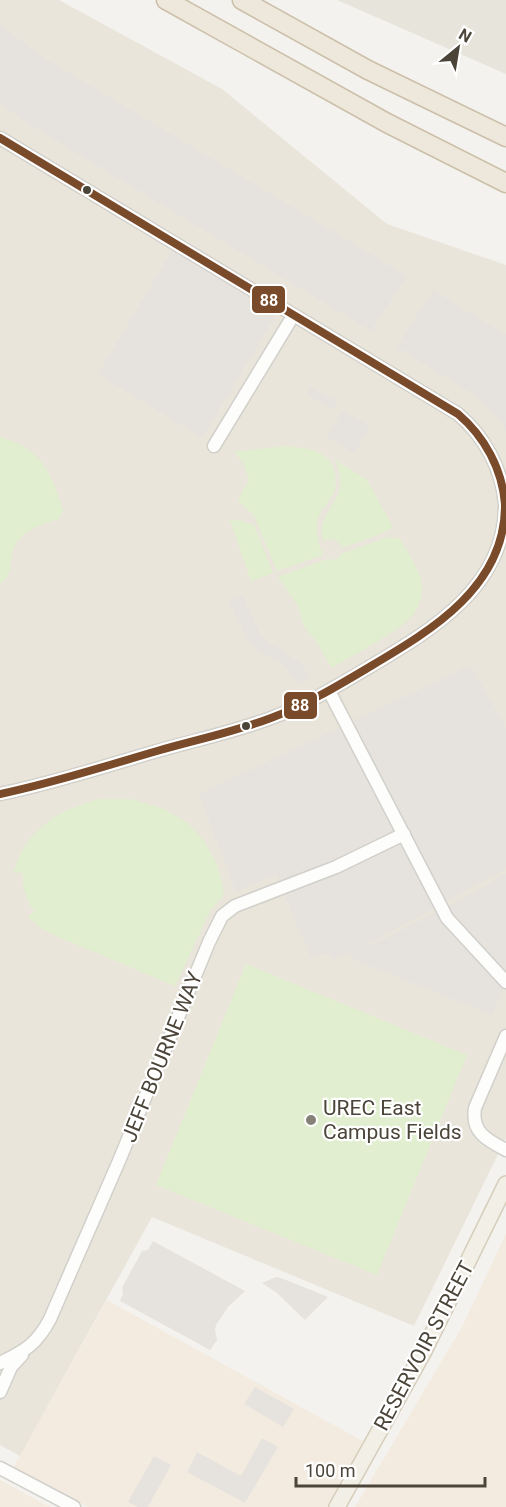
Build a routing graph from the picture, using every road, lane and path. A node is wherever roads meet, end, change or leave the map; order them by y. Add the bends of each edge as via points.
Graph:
1 (166, 0) edge
2 (242, 0) edge
3 (506, 137) edge
4 (0, 138) edge
5 (506, 183) edge
6 (293, 316) junction
7 (214, 446) dead end
8 (329, 691) junction
9 (0, 794) edge
10 (404, 834) junction
11 (506, 982) edge
12 (506, 1036) edge
13 (506, 1150) edge
14 (506, 1184) edge
15 (27, 1350) junction
16 (0, 1362) edge
17 (0, 1392) edge
18 (0, 1458) edge
19 (6, 1471) edge
20 (74, 1507) edge
21 (337, 1507) edge

1 - 5 highway via 387,123
2 - 3 highway via 368,70
4 - 6 street
6 - 7 street
6 - 8 street via 464,419 491,455 504,495 500,544 474,591 421,637
8 - 9 street via 268,719
8 - 10 street
10 - 11 street via 447,918
10 - 15 street, JEFF BOURNE WAY via 336,867 235,906 222,916 50,1319
12 - 13 street via 474,1115 483,1137
14 - 21 main road, RESERVOIR STREET via 424,1351
15 - 16 street, JEFF BOURNE WAY
15 - 17 street via 11,1367
18 - 19 street
19 - 20 street

